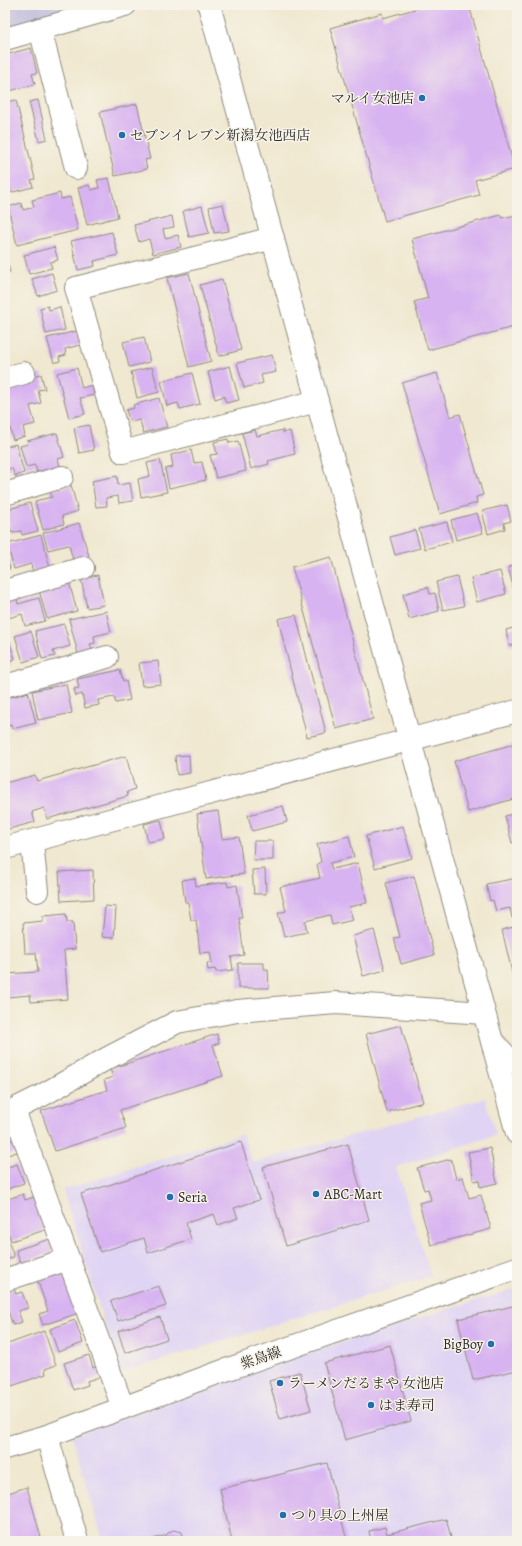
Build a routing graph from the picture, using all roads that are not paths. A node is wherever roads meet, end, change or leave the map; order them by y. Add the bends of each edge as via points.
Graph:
1 (125, 5) edge
2 (209, 5) edge
3 (40, 29) junction
4 (5, 39) edge
5 (76, 168) dead end
6 (273, 238) junction
7 (317, 401) junction
8 (62, 477) dead end
9 (5, 494) edge
10 (83, 568) dead end
11 (5, 591) edge
12 (107, 657) dead end
13 (5, 686) edge
14 (517, 711) edge
15 (410, 740) junction
16 (32, 842) junction
17 (5, 848) edge
18 (37, 891) dead end
19 (484, 1013) junction
20 (492, 1041) junction
21 (517, 1063) edge
22 (9, 1112) edge
23 (517, 1133) edge
24 (68, 1259) junction
25 (517, 1268) edge
26 (5, 1280) edge
27 (123, 1408) junction
28 (47, 1436) junction
29 (5, 1448) edge
30 (77, 1541) edge

1 - 3 street
2 - 6 street
3 - 4 street
3 - 5 street
6 - 7 street
6 - 7 street via 76,288 122,452
7 - 15 street
8 - 9 street
10 - 11 street
12 - 13 street
14 - 15 street
15 - 16 street
15 - 19 street
16 - 17 street
16 - 18 street
19 - 20 street
19 - 22 street via 336,1003 237,1011 177,1022
20 - 21 street via 510,1060
20 - 23 street
22 - 24 street
24 - 26 street
24 - 27 street
25 - 27 street, 紫鳥線
27 - 28 street, 紫鳥線
28 - 29 street, 紫鳥線
28 - 30 street

